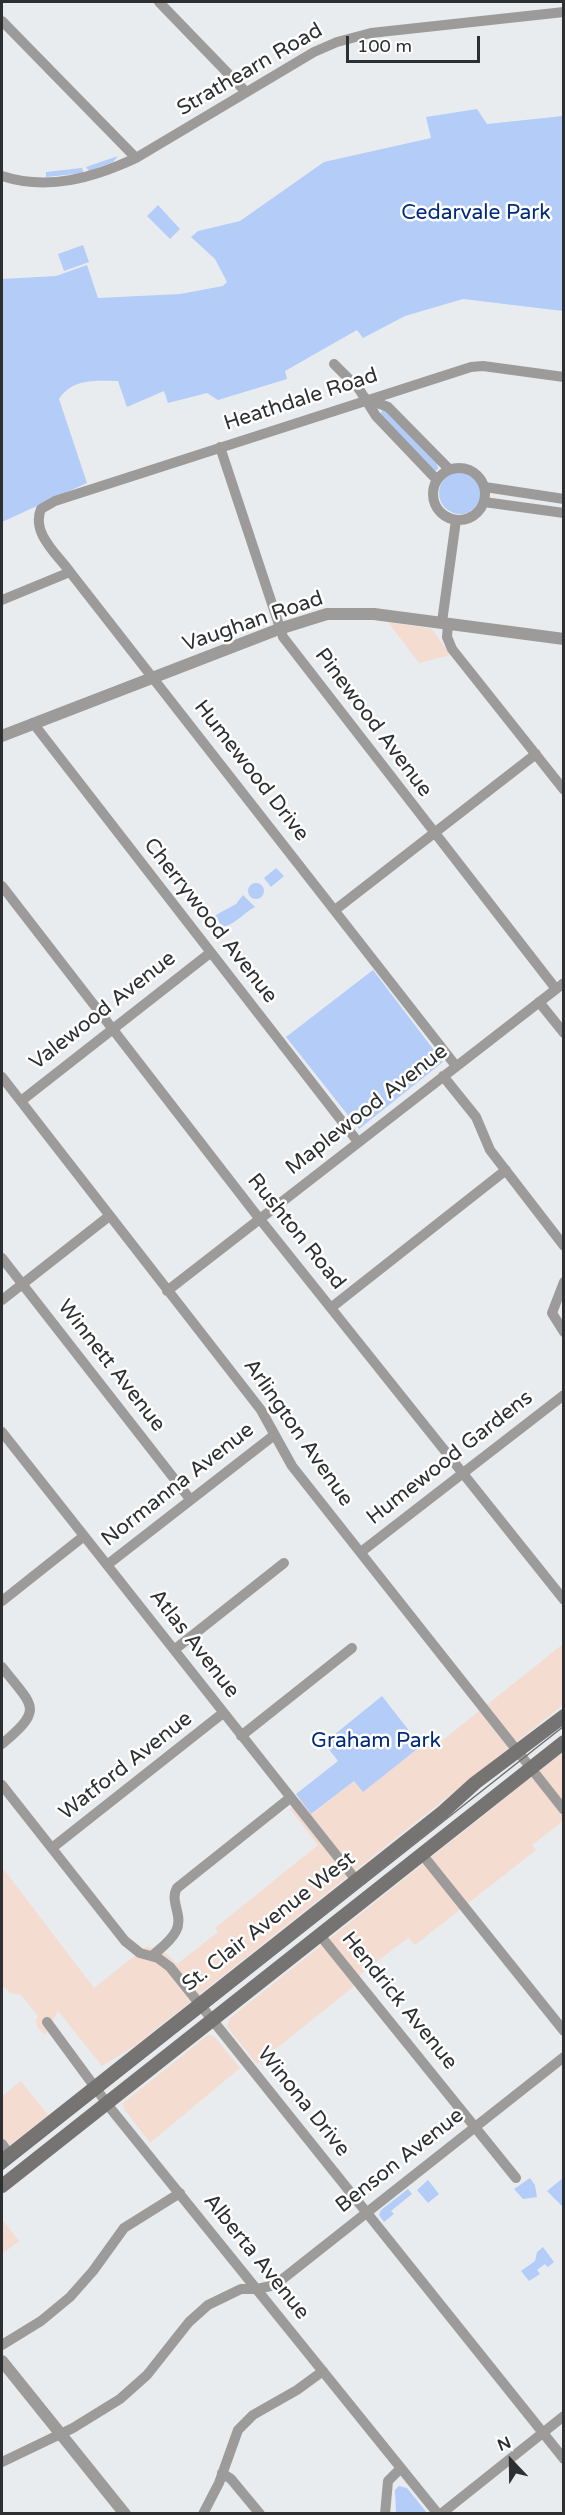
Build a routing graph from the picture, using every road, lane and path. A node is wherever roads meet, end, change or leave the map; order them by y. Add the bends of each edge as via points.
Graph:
1 (159, 2) edge
2 (564, 12) edge
3 (2, 21) edge
4 (246, 92) junction
5 (136, 158) junction
6 (2, 176) edge
7 (334, 364) dead end
8 (564, 377) edge
9 (366, 399) junction
10 (220, 447) junction
11 (449, 469) junction
12 (437, 480) junction
13 (485, 487) junction
14 (564, 499) edge
15 (55, 501) joint
16 (484, 502) junction
17 (564, 513) edge
18 (456, 520) junction
19 (70, 573) junction
20 (2, 600) edge
21 (445, 622) junction
22 (279, 629) junction
23 (564, 639) edge
24 (152, 678) junction
25 (33, 723) junction
26 (2, 736) edge
27 (536, 754) junction
28 (564, 790) edge
29 (434, 834) junction
30 (2, 886) edge
31 (335, 910) junction
32 (210, 953) junction
33 (560, 986) edge
34 (539, 1002) junction
35 (111, 1028) junction
36 (564, 1033) edge
37 (456, 1066) junction
38 (443, 1076) junction
39 (2, 1077) edge
40 (21, 1101) junction
41 (358, 1142) junction
42 (506, 1170) junction
43 (108, 1217) junction
44 (260, 1219) junction
45 (564, 1246) edge
46 (2, 1258) edge
47 (564, 1282) edge
48 (22, 1284) junction
49 (167, 1291) junction
50 (2, 1300) edge
51 (332, 1307) junction
52 (564, 1332) edge
53 (564, 1395) edge
54 (2, 1432) edge
55 (273, 1436) junction
56 (462, 1474) junction
57 (190, 1498) junction
58 (84, 1536) junction
59 (361, 1552) junction
60 (284, 1563) dead end
61 (107, 1565) junction
62 (564, 1600) edge
63 (2, 1601) edge
64 (352, 1648) dead end
65 (174, 1650) junction
66 (2, 1667) edge
67 (223, 1713) junction
68 (564, 1716) edge
69 (241, 1736) junction
70 (564, 1742) edge
71 (2, 1744) edge
72 (517, 1752) junction
73 (530, 1768) junction
74 (2, 1785) edge
75 (290, 1798) junction
76 (564, 1810) edge
77 (52, 1848) junction
78 (421, 1853) junction
79 (356, 1880) junction
80 (318, 1934) junction
81 (152, 1956) junction
82 (199, 2004) junction
83 (212, 2020) junction
84 (47, 2022) dead end
85 (564, 2031) edge
86 (564, 2056) edge
87 (96, 2085) junction
88 (106, 2101) junction
89 (475, 2127) junction
90 (4, 2153) edge
91 (516, 2178) dead end
92 (2, 2186) edge
93 (180, 2193) junction
94 (366, 2212) junction
95 (257, 2289) junction
96 (2, 2345) edge
97 (2, 2361) edge
98 (323, 2371) junction
99 (564, 2416) edge
100 (60, 2433) junction
101 (542, 2433) junction
102 (564, 2459) edge
103 (2, 2462) edge
104 (401, 2468) junction
105 (222, 2473) junction
106 (125, 2514) edge
107 (203, 2514) edge
108 (260, 2514) edge
109 (386, 2514) edge
110 (439, 2514) edge

1 - 4 street
2 - 4 street, Strathearn Road via 355,36 314,52
3 - 5 street
4 - 5 street, Strathearn Road
5 - 6 street, Strathearn Road via 66,182 38,183
7 - 9 street
8 - 9 street, Heathdale Road via 471,367
9 - 10 street, Heathdale Road
9 - 11 street via 388,406
9 - 12 street via 376,416
10 - 15 street, Heathdale Road
10 - 22 street, Pinewood Avenue
11 - 12 street
11 - 13 street via 467,468 481,478
12 - 18 street via 433,496 436,505
13 - 14 street
13 - 16 street
15 - 19 street, Humewood Drive via 41,509 38,527
16 - 17 street
16 - 18 street via 473,516
18 - 21 street
19 - 20 street
19 - 24 street, Humewood Drive
21 - 22 street, Vaughan Road via 340,613
21 - 23 street, Vaughan Road
21 - 27 street via 452,649
22 - 24 street, Vaughan Road
22 - 29 street, Pinewood Avenue
24 - 25 street, Vaughan Road
24 - 31 street, Humewood Drive
25 - 26 street, Vaughan Road
25 - 32 street, Cherrywood Avenue
27 - 28 street
27 - 29 street
29 - 31 street
29 - 33 street, Pinewood Avenue
30 - 35 street, Rushton Road
31 - 37 street, Humewood Drive
32 - 35 street, Valewood Avenue
32 - 41 street, Cherrywood Avenue
33 - 34 street, Maplewood Avenue
34 - 36 street
34 - 37 street, Maplewood Avenue
35 - 40 street, Valewood Avenue
35 - 44 street, Rushton Road
37 - 38 street, Maplewood Avenue
38 - 41 street, Maplewood Avenue
38 - 42 street via 476,1117 488,1146
39 - 40 street, Arlington Avenue
40 - 43 street, Arlington Avenue
41 - 44 street, Maplewood Avenue
42 - 45 street
42 - 51 street
43 - 48 street
43 - 49 street, Arlington Avenue
44 - 49 street, Maplewood Avenue
44 - 51 street, Rushton Road
46 - 48 street, Winnett Avenue
47 - 52 street via 552,1313
48 - 50 street
48 - 57 street, Winnett Avenue
49 - 55 street, Arlington Avenue via 261,1410
51 - 56 street, Rushton Road
53 - 56 street, Humewood Gardens
54 - 58 street, Atlas Avenue
55 - 57 street, Normanna Avenue
55 - 59 street, Arlington Avenue
56 - 59 street, Humewood Gardens
56 - 62 street, Rushton Road
57 - 61 street, Normanna Avenue
58 - 61 street, Atlas Avenue
58 - 63 street
59 - 72 street, Arlington Avenue
60 - 65 street
61 - 65 street, Atlas Avenue
64 - 69 street
65 - 67 street, Atlas Avenue
66 - 71 street via 30,1710 25,1725
67 - 69 street, Atlas Avenue
67 - 77 street, Watford Avenue
68 - 72 main road, St. Clair Avenue West
69 - 75 street, Atlas Avenue
70 - 73 main road, St. Clair Avenue West
72 - 73 street, Arlington Avenue
72 - 79 main road, St. Clair Avenue West
73 - 76 street, Arlington Avenue
73 - 78 main road, St. Clair Avenue West
74 - 77 street, Winona Drive
75 - 79 street, Atlas Avenue
75 - 81 street via 176,1890 177,1930
77 - 81 street, Winona Drive via 124,1941 140,1953
78 - 80 main road, St. Clair Avenue West
78 - 85 street
79 - 82 main road, St. Clair Avenue West
80 - 83 main road, St. Clair Avenue West
80 - 89 street, Hendrick Avenue
81 - 82 street, Winona Drive via 166,1963
82 - 83 street, Winona Drive
82 - 87 main road, St. Clair Avenue West
83 - 88 main road, St. Clair Avenue West
83 - 94 street, Winona Drive
84 - 87 street, Alberta Avenue
86 - 89 street, Benson Avenue
87 - 88 street, Alberta Avenue
87 - 90 main road, St. Clair Avenue West
88 - 92 main road, St. Clair Avenue West
88 - 93 street, Alberta Avenue
89 - 91 street, Hendrick Avenue
89 - 94 street, Benson Avenue
93 - 95 street, Alberta Avenue
93 - 96 street via 124,2228 70,2297 40,2322
94 - 95 street, Benson Avenue via 275,2284
94 - 101 street, Winona Drive
95 - 98 street, Alberta Avenue
95 - 100 street, Benson Avenue via 241,2289 208,2305 135,2387 92,2418
97 - 100 street
98 - 104 street, Alberta Avenue
98 - 105 street via 244,2423 232,2440
99 - 101 street
100 - 103 street, Benson Avenue
100 - 106 street
101 - 102 street, Winona Drive
101 - 110 street
104 - 109 street via 388,2481
104 - 110 street, Alberta Avenue
105 - 107 street
105 - 108 street

